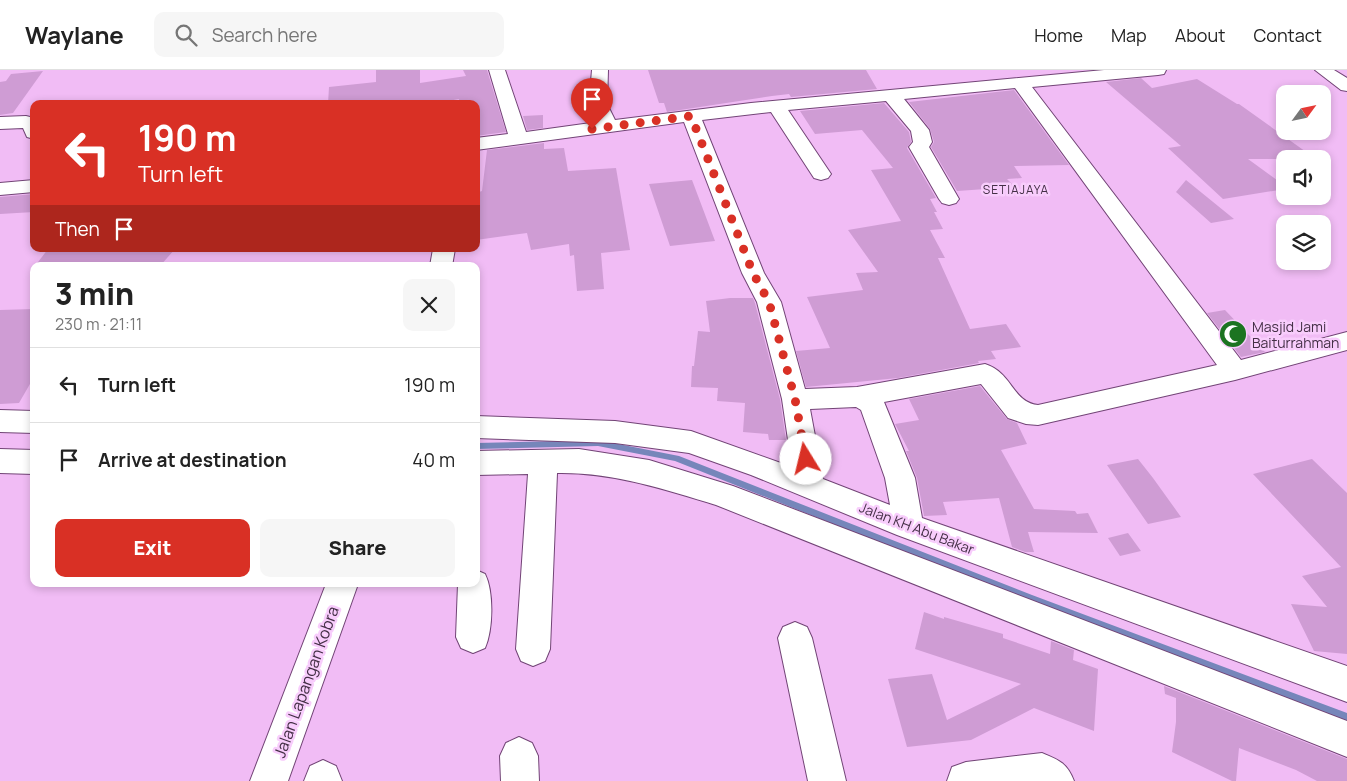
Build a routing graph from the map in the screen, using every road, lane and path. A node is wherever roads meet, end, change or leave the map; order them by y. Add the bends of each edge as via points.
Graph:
1 (497, 70) edge
2 (600, 70) edge
3 (1158, 70) edge
4 (1323, 70) edge
5 (1106, 72) edge
6 (1020, 83) junction
7 (1347, 86) edge
8 (890, 95) junction
9 (776, 106) junction
10 (691, 116) junction
11 (0, 123) edge
12 (30, 123) edge
13 (610, 127) junction
14 (519, 138) junction
15 (480, 147) edge
16 (822, 174) dead end
17 (30, 186) edge
18 (0, 189) edge
19 (949, 199) dead end
20 (1347, 341) edge
21 (1234, 371) junction
22 (857, 397) junction
23 (795, 399) junction
24 (0, 421) edge
25 (30, 422) edge
26 (480, 427) edge
27 (0, 461) edge
28 (30, 462) edge
29 (543, 462) junction
30 (480, 463) edge
31 (810, 487) junction
32 (908, 526) junction
33 (341, 587) edge
34 (474, 587) edge
35 (473, 637) dead end
36 (795, 638) dead end
37 (534, 650) dead end
38 (1347, 684) edge
39 (1347, 739) edge
40 (269, 781) edge
41 (827, 781) edge
42 (966, 781) edge
43 (1055, 781) edge

1 - 14 street
2 - 13 street via 596,99 599,112
3 - 5 street
4 - 7 street
5 - 6 street
6 - 8 street
6 - 21 street
8 - 9 street
8 - 19 street via 920,130 924,142 920,147
9 - 10 street
9 - 16 street
10 - 13 street
10 - 23 street via 753,273 769,302
11 - 12 street
13 - 14 street
14 - 15 street
17 - 18 street
20 - 21 street
21 - 22 street via 1038,415 1015,411 993,378 985,374
22 - 23 street
22 - 32 street via 871,402 875,410 900,478
23 - 31 street
24 - 25 street
26 - 31 street, Jalan KH Abu Bakar via 615,432 690,442
27 - 28 street
29 - 30 street
29 - 37 street
29 - 39 street via 579,461 649,472 723,495
31 - 32 street, Jalan KH Abu Bakar
32 - 38 street, Jalan KH Abu Bakar
33 - 40 street, Jalan Lapangan Kobra
34 - 35 street
36 - 41 street
42 - 43 street via 1042,772

